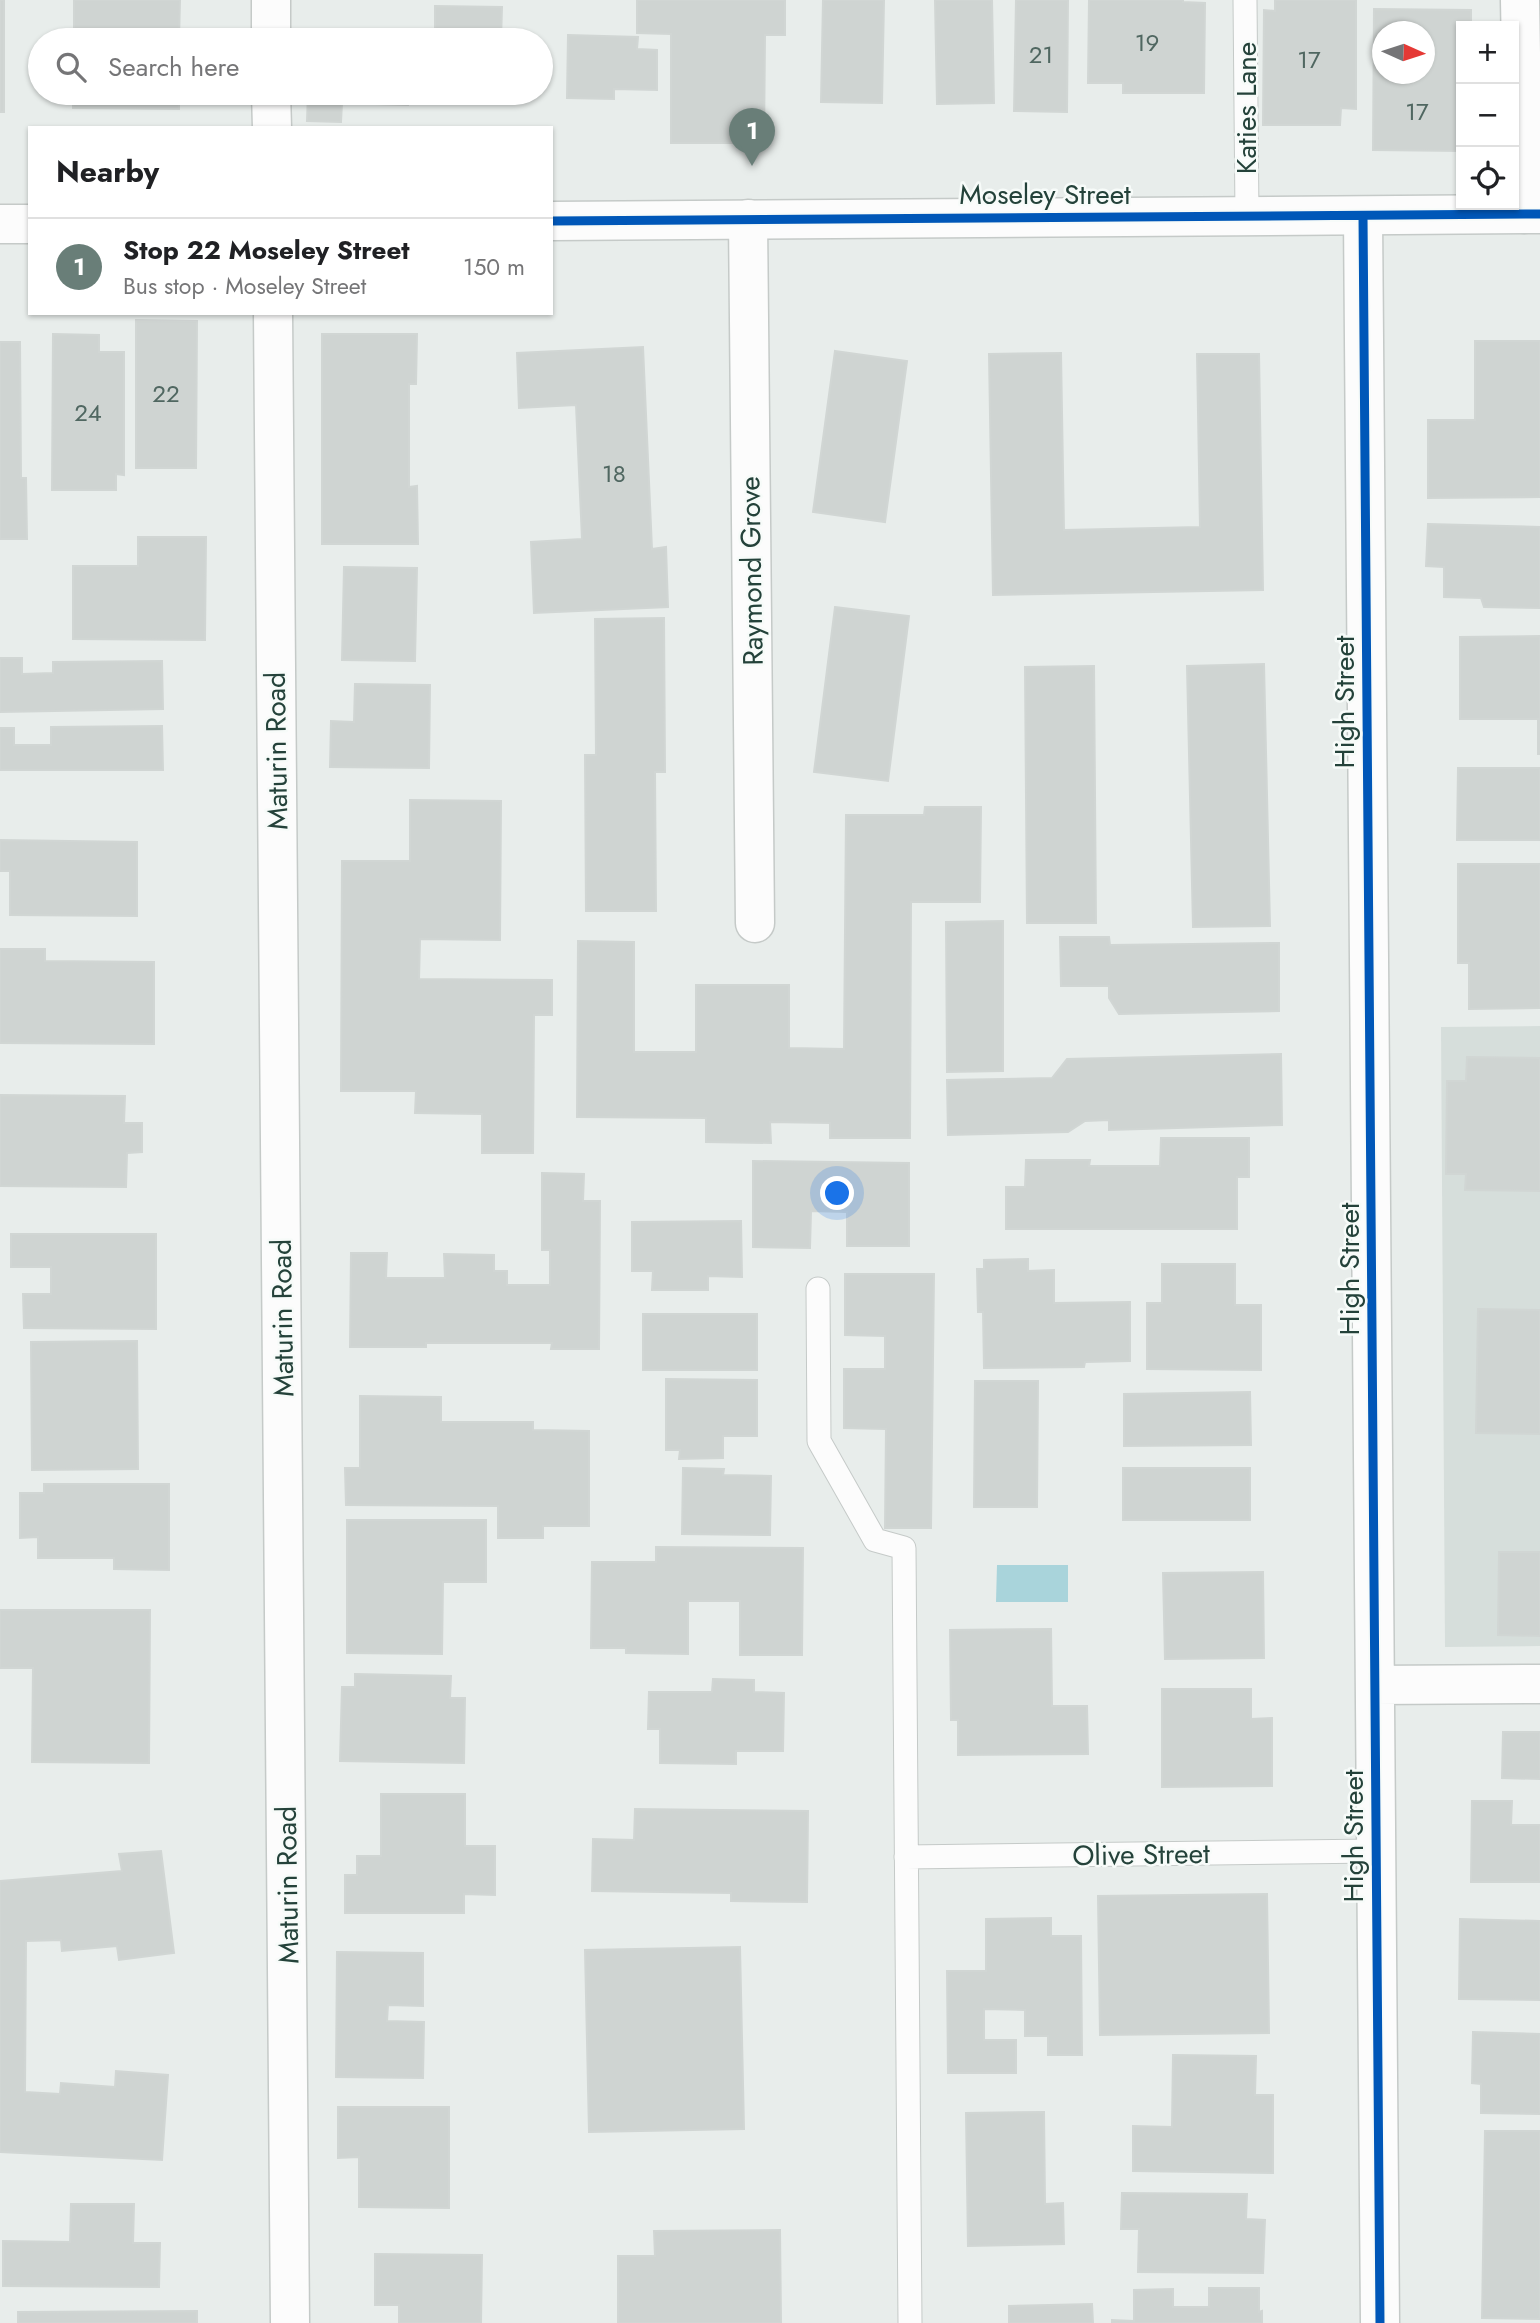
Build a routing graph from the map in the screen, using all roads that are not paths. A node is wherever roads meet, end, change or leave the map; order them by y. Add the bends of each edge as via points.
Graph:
1 (271, 0) edge
2 (1245, 0) edge
3 (1520, 0) edge
4 (271, 28) edge
5 (271, 105) edge
6 (272, 126) edge
7 (1532, 214) edge
8 (1247, 216) junction
9 (1363, 216) junction
10 (748, 219) junction
11 (553, 220) edge
12 (0, 224) edge
13 (28, 224) edge
14 (273, 315) edge
15 (755, 923) dead end
16 (818, 1289) dead end
17 (1540, 1684) edge
18 (1375, 1685) junction
19 (1376, 1851) junction
20 (906, 1857) junction
21 (290, 2323) edge
22 (910, 2323) edge
23 (1380, 2323) edge

1 - 4 street
2 - 8 lane, Katies Lane
3 - 7 street
5 - 6 street
7 - 9 street, Moseley Street
8 - 9 street, Moseley Street
8 - 10 street, Moseley Street
9 - 18 street, High Street
10 - 11 street, Moseley Street
10 - 15 street, Raymond Grove
12 - 13 street
14 - 21 street, Maturin Road
16 - 20 lane via 819,1441 875,1540 904,1548
17 - 18 street
18 - 19 street, High Street
19 - 20 lane, Olive Street
19 - 23 street, High Street
20 - 22 lane

